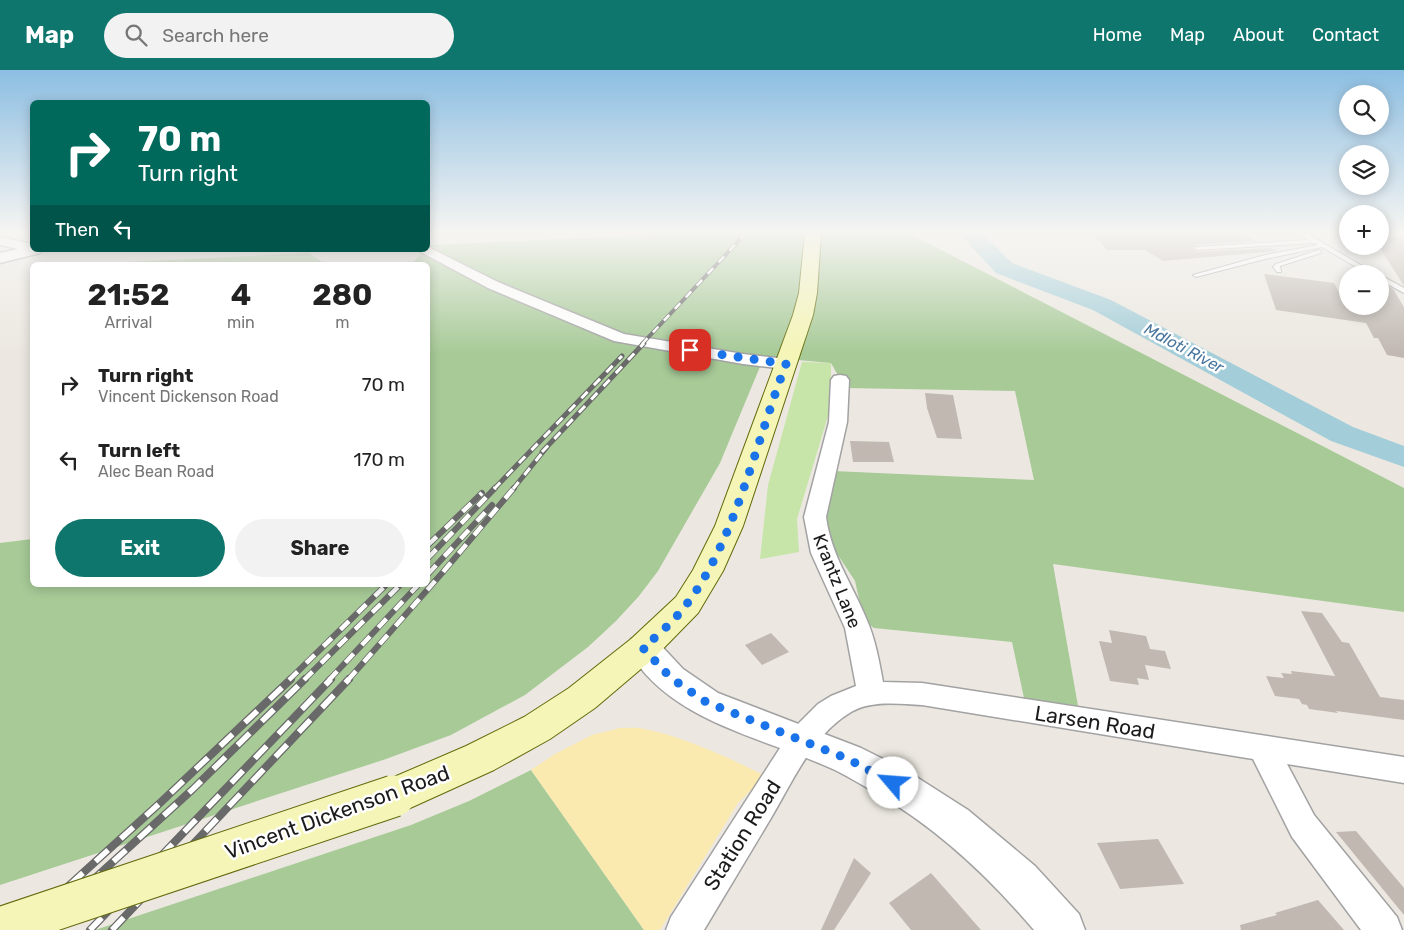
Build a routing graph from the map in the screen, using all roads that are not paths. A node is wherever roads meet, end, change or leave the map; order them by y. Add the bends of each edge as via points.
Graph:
1 (470, 273) edge
2 (810, 273) edge
3 (1203, 273) edge
4 (1196, 275) dead end
5 (1389, 283) edge
6 (1404, 291) edge
7 (786, 364) junction
8 (840, 380) dead end
9 (643, 648) junction
10 (871, 693) junction
11 (801, 740) junction
12 (1263, 748) junction
13 (1404, 770) edge
14 (0, 928) edge
15 (684, 930) edge
16 (1063, 930) edge
17 (1384, 930) edge

1 - 7 street via 620,338
2 - 7 main road, Vincent Dickenson Road via 803,315
3 - 4 lane
5 - 6 lane
7 - 9 main road, Vincent Dickenson Road via 729,526 708,571 686,605
8 - 10 street, Krantz Lane via 838,422 815,517 816,529 821,549 861,639
9 - 11 street via 671,678 706,702
9 - 14 main road, Vincent Dickenson Road, bridge via 582,698 537,728 480,758 394,796
10 - 11 street, Larsen Road via 834,707 820,717
10 - 12 street, Larsen Road via 922,694
11 - 15 street, Station Road
11 - 16 street via 848,759 893,783 954,823 1020,881
12 - 13 street, Larsen Road
12 - 17 street via 1303,826

